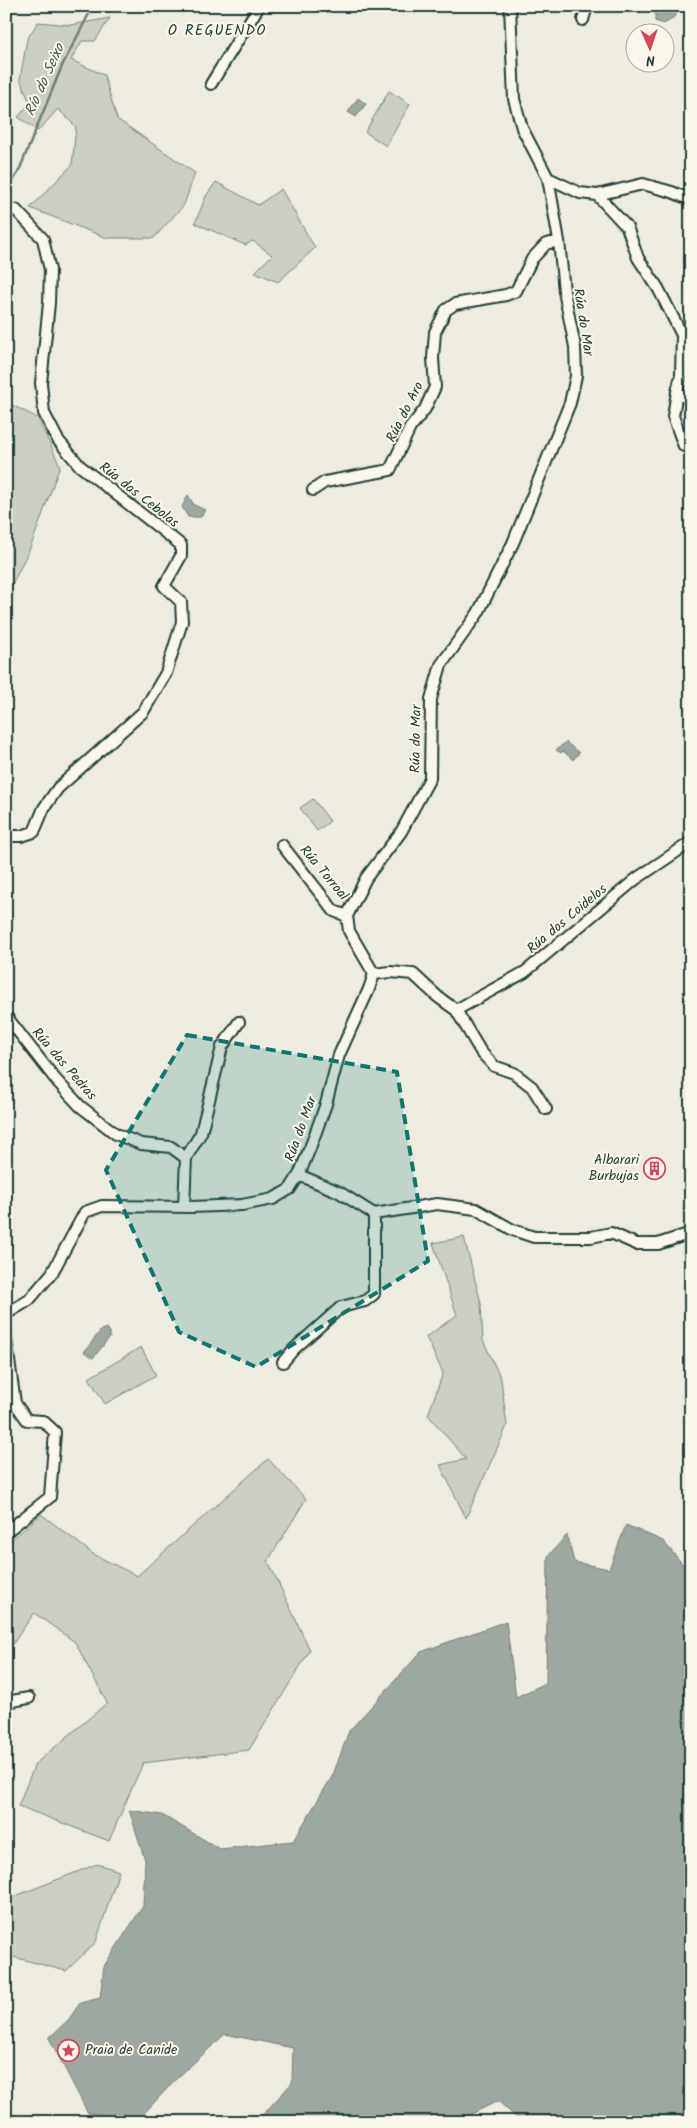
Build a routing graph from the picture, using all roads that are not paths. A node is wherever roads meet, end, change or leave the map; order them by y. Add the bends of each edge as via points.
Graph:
1 (259, 6) edge
2 (510, 6) edge
3 (587, 6) edge
4 (583, 20) dead end
5 (210, 84) dead end
6 (548, 178) junction
7 (597, 195) junction
8 (691, 200) edge
9 (6, 208) edge
10 (559, 241) junction
11 (677, 392) junction
12 (691, 401) edge
13 (684, 446) dead end
14 (313, 490) dead end
15 (6, 836) edge
16 (691, 842) edge
17 (282, 845) dead end
18 (347, 916) junction
19 (374, 974) junction
20 (456, 1010) junction
21 (6, 1016) edge
22 (239, 1022) dead end
23 (546, 1109) dead end
24 (186, 1158) junction
25 (299, 1175) junction
26 (184, 1207) junction
27 (374, 1214) junction
28 (691, 1234) edge
29 (6, 1314) edge
30 (6, 1339) edge
31 (283, 1362) dead end
32 (6, 1532) edge
33 (29, 1698) dead end
34 (6, 1702) edge

1 - 5 street
2 - 6 street, Rúa do Mar via 514,100 522,128
3 - 4 street
6 - 7 street via 580,193
6 - 10 street, Rúa do Mar
7 - 8 street via 643,184
7 - 11 street via 627,227 638,258 682,335 681,376
9 - 15 street, Rúa das Cebolas via 16,210 43,239 50,270 41,383 44,413 58,440 80,466 181,545 181,556 164,586 181,602 182,622 166,673 143,712 58,788 44,808 34,832
10 - 14 street, Rúa do Aro via 546,244 532,259 516,291 455,304 446,310 435,332 435,387 390,470 325,482
10 - 18 street, Rúa do Mar via 564,291 576,347 576,376 570,403 513,543 478,613 441,665 431,699 430,778 401,832 366,878
11 - 12 street
11 - 13 street via 673,416
16 - 20 street, Rúa dos Coidelos via 636,878 525,972
17 - 18 street, Rúa Torroal via 334,911
18 - 19 street via 349,930
19 - 20 street via 413,974
19 - 25 street, Rúa do Mar via 339,1055 326,1104
20 - 23 street via 481,1052 494,1066 514,1073 532,1087
21 - 24 street, Rúa das Pedras via 80,1106 116,1134 141,1144 171,1147
22 - 24 street via 222,1048 201,1133
24 - 26 street
25 - 26 street, Rúa do Mar via 290,1189 273,1199 242,1205
25 - 27 street via 339,1192
26 - 29 street, Rúa do Mar via 102,1206 85,1212 52,1273 29,1300
27 - 28 street via 437,1204 476,1209 513,1230 534,1237 591,1237 611,1233 636,1244 658,1244
27 - 31 street via 374,1294 365,1301 340,1307
30 - 32 street via 15,1403 27,1420 43,1422 55,1432 50,1497
33 - 34 street

